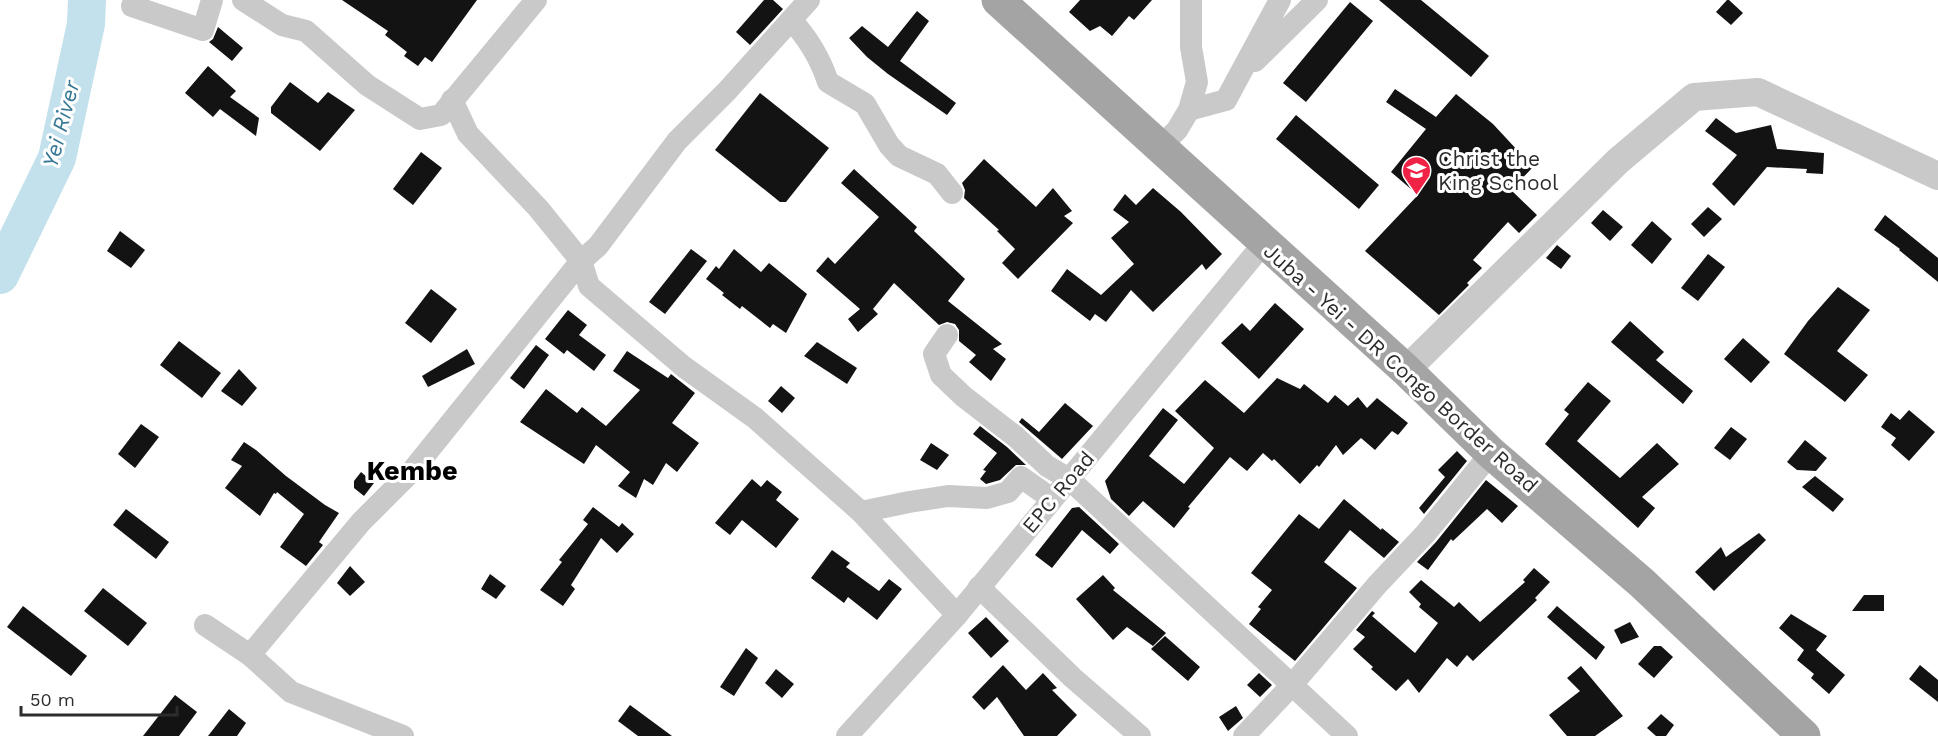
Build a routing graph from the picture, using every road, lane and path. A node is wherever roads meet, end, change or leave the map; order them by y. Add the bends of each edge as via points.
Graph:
1 (212, 0) edge
2 (243, 0) edge
3 (536, 0) edge
4 (809, 0) edge
5 (998, 0) edge
6 (1191, 0) edge
7 (1280, 0) edge
8 (1317, 0) edge
9 (132, 6) dead end
10 (791, 20) junction
11 (1239, 77) junction
12 (452, 100) junction
13 (1189, 110) junction
14 (1159, 148) junction
15 (1938, 176) edge
16 (952, 193) dead end
17 (1264, 243) junction
18 (581, 261) junction
19 (947, 334) dead end
20 (1406, 370) junction
21 (1491, 453) junction
22 (1069, 479) junction
23 (1052, 499) junction
24 (861, 513) junction
25 (979, 587) junction
26 (957, 615) junction
27 (205, 625) dead end
28 (250, 655) junction
29 (1292, 685) junction
30 (403, 736) edge
31 (847, 736) edge
32 (1140, 736) edge
33 (1244, 736) edge
34 (1347, 736) edge
35 (1804, 736) edge

1 - 9 street via 203,30
2 - 12 street via 282,25 306,31 367,85 420,119 441,115
3 - 12 street
4 - 10 street
5 - 14 main road, Juba - Yei - DR Congo Border Road
6 - 13 street via 1191,47 1197,82
7 - 11 street
8 - 11 street
10 - 16 street via 804,34 828,82 865,104 899,156 937,174
10 - 18 street via 677,141 598,246
11 - 13 street via 1226,100
12 - 18 street via 468,134 538,208
13 - 14 street
14 - 17 main road, Juba - Yei - DR Congo Border Road
15 - 20 street via 1758,92 1694,98 1618,161
17 - 20 main road, Juba - Yei - DR Congo Border Road
17 - 22 street, EPC Road
18 - 24 street via 589,286 684,368 755,418
18 - 28 street via 412,471 361,522
19 - 22 street via 934,354 941,375 1047,466
20 - 21 main road, Juba - Yei - DR Congo Border Road
21 - 29 street
21 - 35 main road, Juba - Yei - DR Congo Border Road via 1642,584
22 - 23 street, EPC Road
22 - 29 street
23 - 24 street via 1021,477 1008,492 987,498 948,496
23 - 25 street, EPC Road
24 - 26 street
25 - 26 street, EPC Road
25 - 32 street
26 - 31 street, EPC Road
27 - 28 street
28 - 30 street via 291,692
29 - 33 street
29 - 34 street

